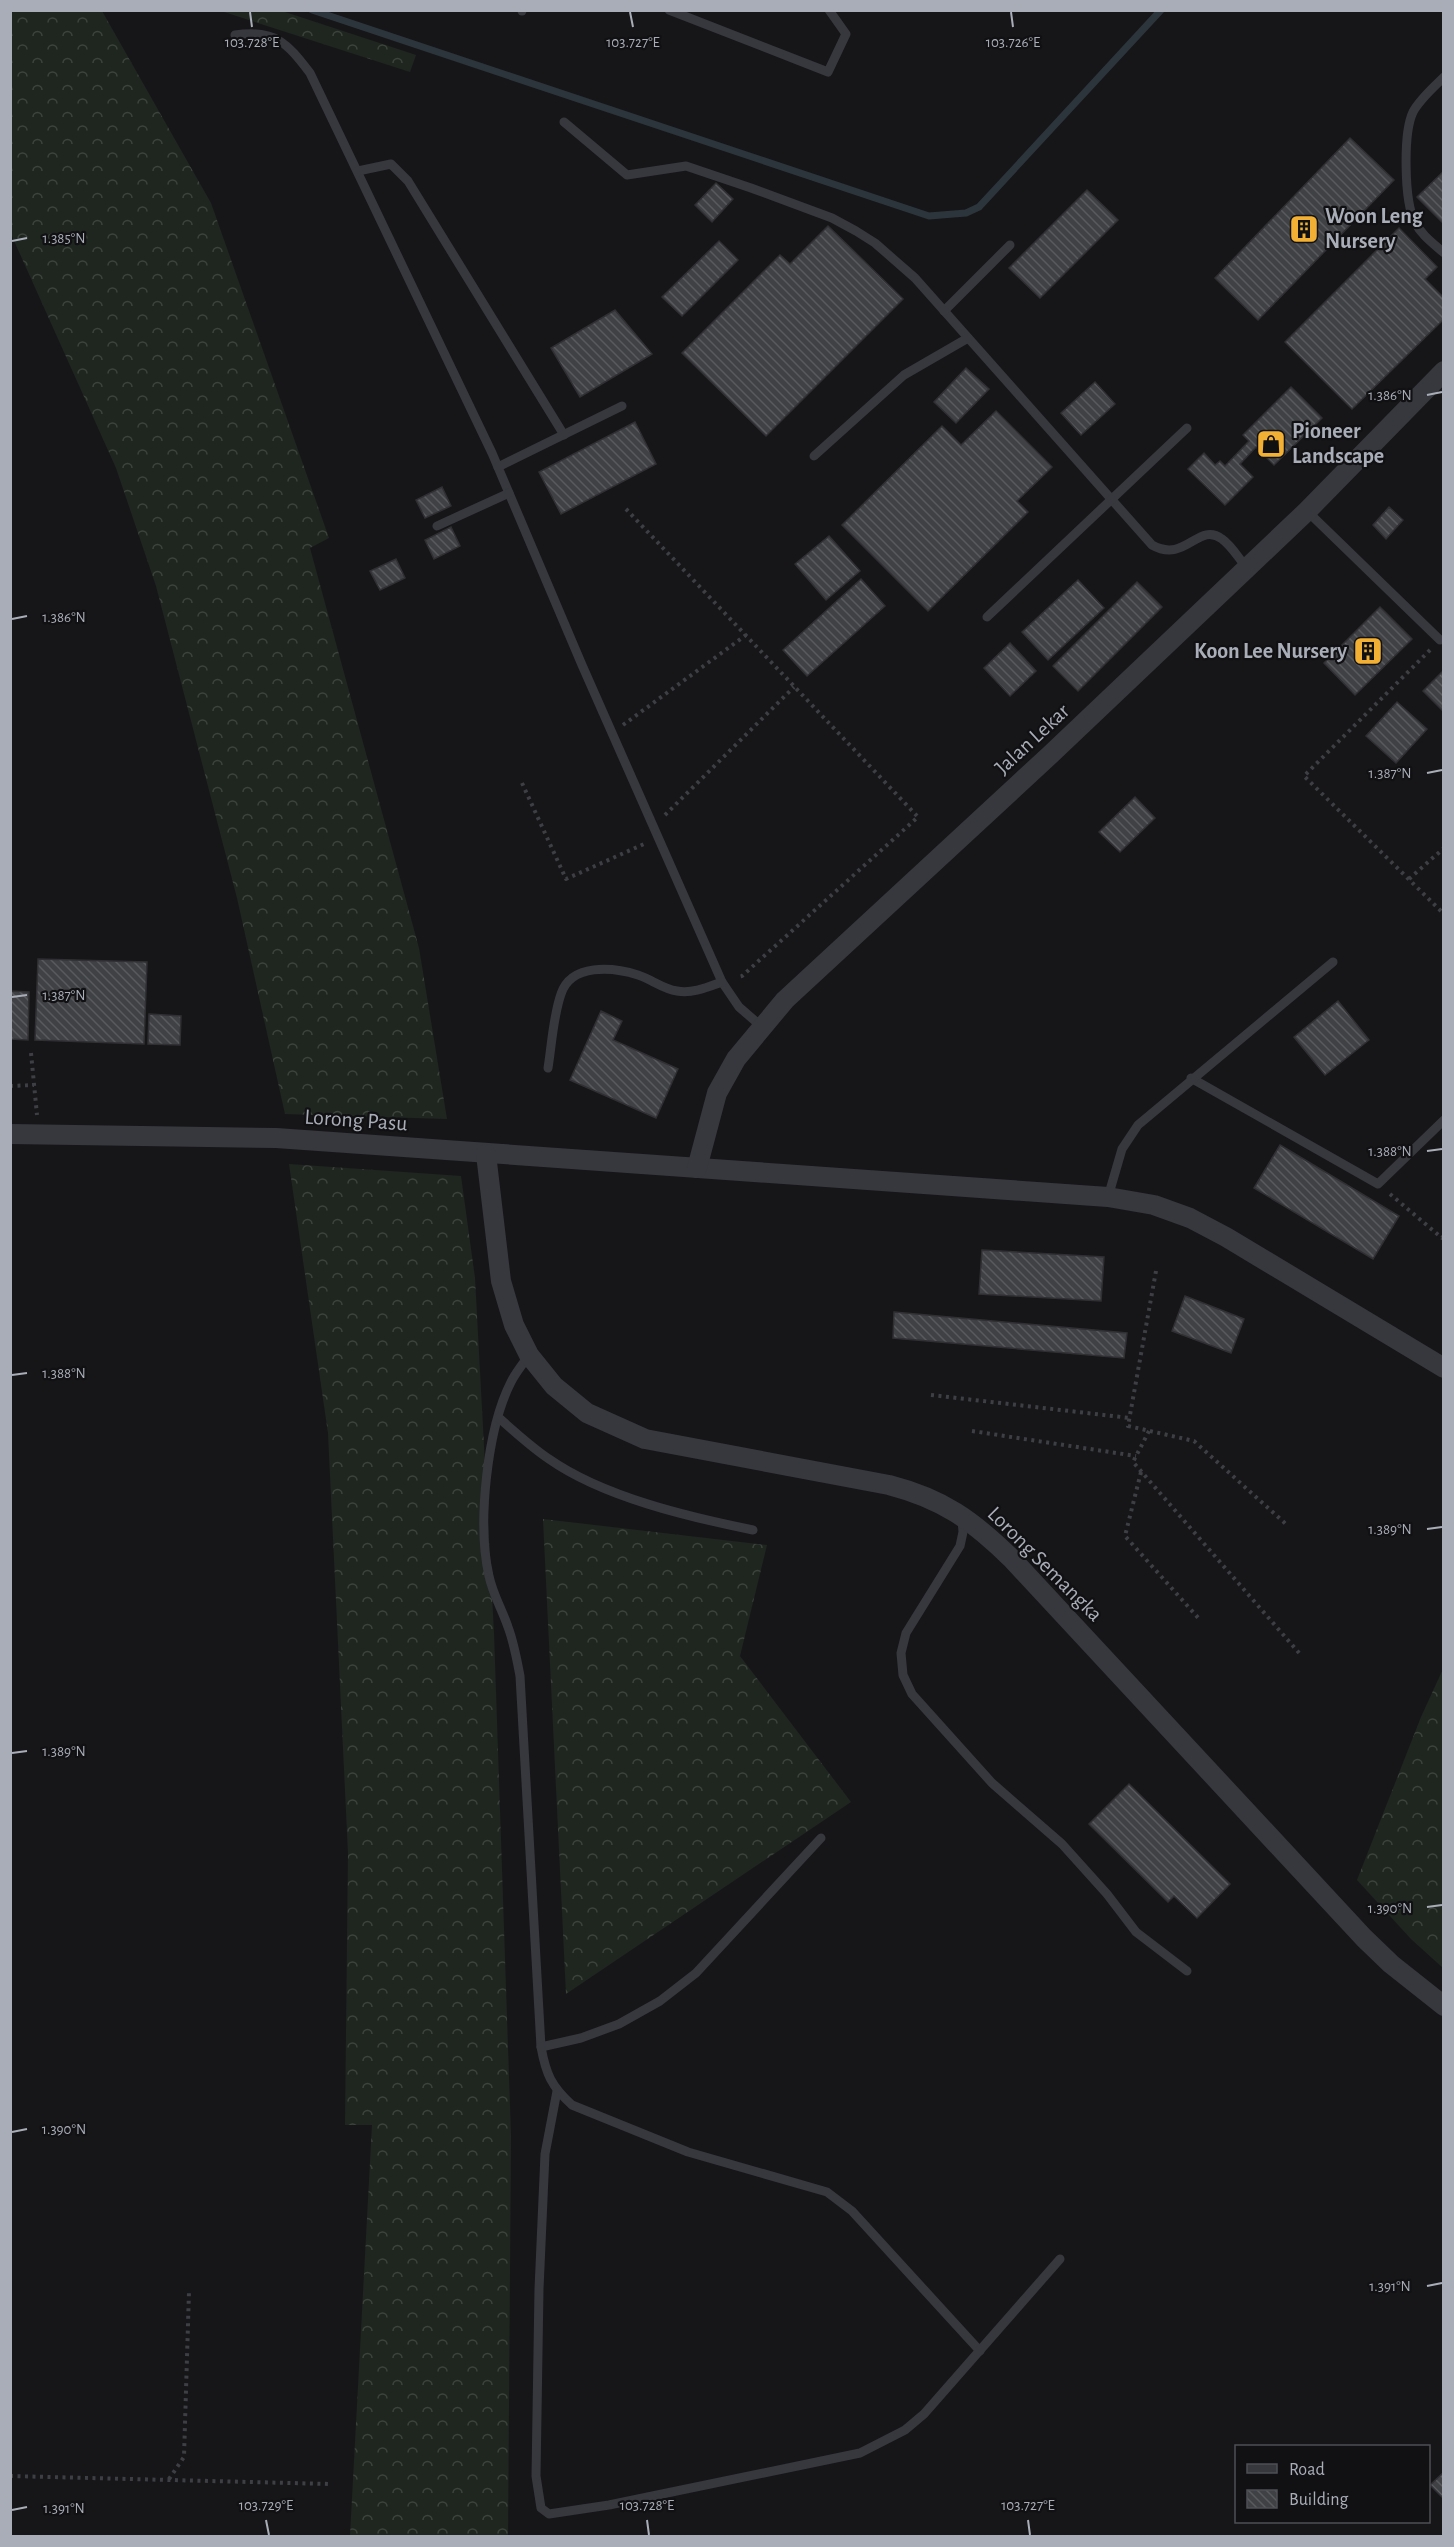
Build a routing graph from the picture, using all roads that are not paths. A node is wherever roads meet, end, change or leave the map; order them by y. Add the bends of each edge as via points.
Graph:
1 (669, 10) edge
2 (829, 10) edge
3 (235, 35) dead end
4 (1443, 77) edge
5 (564, 122) dead end
6 (358, 171) junction
7 (1010, 245) dead end
8 (1443, 253) edge
9 (944, 311) junction
10 (968, 338) junction
11 (1443, 371) edge
12 (622, 406) dead end
13 (1187, 428) dead end
14 (564, 435) junction
15 (814, 456) dead end
16 (498, 467) junction
17 (509, 493) junction
18 (1111, 500) junction
19 (1307, 511) junction
20 (437, 526) dead end
21 (1247, 568) junction
22 (987, 617) dead end
23 (1440, 640) road end
24 (1333, 962) dead end
25 (722, 982) junction
26 (761, 1026) junction
27 (548, 1068) dead end
28 (1191, 1078) junction
29 (1443, 1120) edge
30 (10, 1134) edge
31 (486, 1154) junction
32 (697, 1168) junction
33 (1108, 1197) junction
34 (529, 1355) junction
35 (1443, 1368) edge
36 (499, 1418) junction
37 (962, 1516) junction
38 (753, 1530) dead end
39 (821, 1838) dead end
40 (1187, 1971) dead end
41 (1443, 2006) edge
42 (541, 2047) junction
43 (557, 2091) junction
44 (1060, 2259) dead end
45 (980, 2351) junction

1 - 2 lane via 828,72 846,34
3 - 6 lane via 266,33 287,45 310,74
4 - 8 lane via 1413,113 1406,140 1410,211 1420,231
5 - 9 lane via 627,175 686,166 832,218 875,243 915,278
6 - 14 lane via 391,164 408,181
6 - 16 lane
7 - 9 lane
9 - 10 lane
10 - 15 lane via 904,375
10 - 18 lane
11 - 19 street, Jalan Lekar
12 - 14 lane
13 - 18 lane
14 - 16 lane
16 - 17 lane
17 - 20 lane
17 - 25 lane
18 - 21 lane via 1158,548 1176,550 1202,535 1218,536
18 - 22 lane
19 - 21 street, Jalan Lekar
19 - 23 lane
21 - 26 street, Jalan Lekar
24 - 28 lane
25 - 26 lane via 739,1007
25 - 27 lane via 675,991 640,975 613,969 585,970 561,992
26 - 32 street, Jalan Lekar via 717,1093
28 - 29 lane via 1378,1184
28 - 33 lane via 1128,1136
30 - 31 street, Lorong Pasu via 276,1138
31 - 32 street, Lorong Pasu
31 - 34 street, Lorong Semangka via 501,1281 514,1325
32 - 33 street
33 - 35 street via 1154,1205 1208,1227
34 - 36 lane via 511,1382
34 - 37 street, Lorong Semangka via 554,1386 587,1413 645,1439 889,1485 921,1494
36 - 38 lane via 550,1460 592,1482 686,1516
36 - 42 lane via 484,1499 484,1537 494,1599 508,1626 520,1676
37 - 40 lane via 960,1546 906,1633 903,1675 912,1694 992,1784 1062,1844 1136,1932
37 - 41 street, Lorong Semangka via 1011,1558 1364,1938
39 - 42 lane via 696,1973 660,2001 619,2024
42 - 43 lane via 545,2071
43 - 45 lane via 572,2104 688,2152 827,2192 852,2211
43 - 45 lane via 545,2154 539,2300 536,2476 541,2508 549,2514 860,2453 905,2430 924,2415
44 - 45 lane

